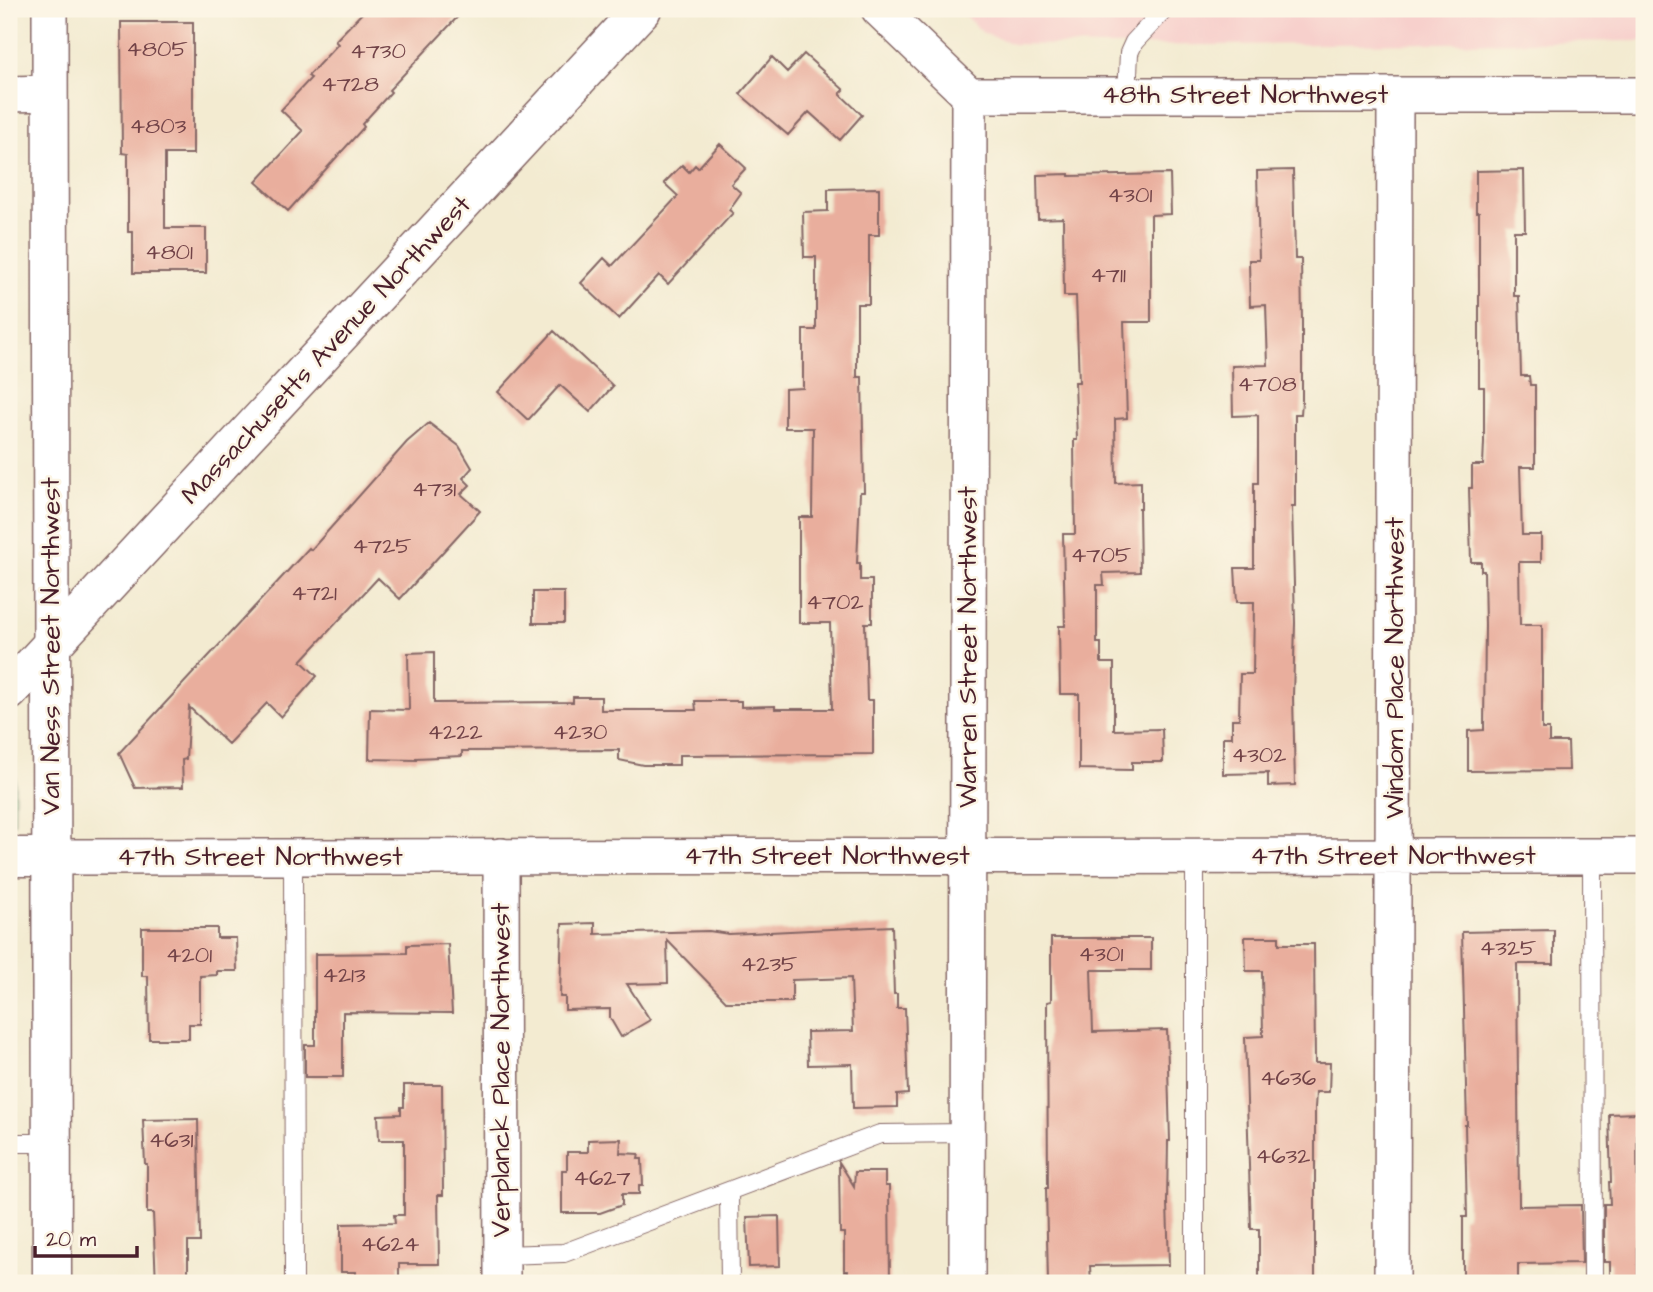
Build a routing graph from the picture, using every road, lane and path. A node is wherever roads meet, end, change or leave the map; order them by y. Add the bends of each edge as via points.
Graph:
1 (50, 9) edge
2 (642, 9) edge
3 (879, 9) edge
4 (1165, 9) edge
5 (50, 93) junction
6 (9, 94) edge
7 (970, 95) junction
8 (1126, 95) junction
9 (1395, 95) junction
10 (1644, 95) edge
11 (51, 645) junction
12 (9, 691) edge
13 (501, 856) junction
14 (967, 856) junction
15 (1195, 856) junction
16 (1395, 856) junction
17 (1592, 856) junction
18 (1644, 856) edge
19 (9, 857) edge
20 (51, 857) junction
21 (293, 857) junction
22 (967, 1133) junction
23 (9, 1143) edge
24 (52, 1143) junction
25 (729, 1191) junction
26 (502, 1269) edge
27 (52, 1283) edge
28 (294, 1283) edge
29 (730, 1283) edge
30 (967, 1283) edge
31 (1195, 1283) edge
32 (1392, 1283) edge
33 (1593, 1283) edge

1 - 5 street, Van Ness Street Northwest
2 - 11 main road, Massachusetts Avenue Northwest
3 - 7 street
4 - 8 lane via 1129,53
5 - 6 street
5 - 11 street, Van Ness Street Northwest
7 - 8 street, 48th Street Northwest
7 - 14 street, Warren Street Northwest
8 - 9 street, 48th Street Northwest
9 - 10 street, 48th Street Northwest
9 - 16 street, Windom Place Northwest
11 - 12 main road, Massachusetts Avenue Northwest
11 - 20 main road, Van Ness Street Northwest
13 - 14 street, 47th Street Northwest
13 - 21 street, 47th Street Northwest
13 - 26 street, Verplanck Place Northwest
14 - 15 street, 47th Street Northwest
14 - 22 street, Warren Street Northwest
15 - 16 street, 47th Street Northwest
15 - 31 lane
16 - 17 street, 47th Street Northwest
16 - 32 street, Windom Place Northwest
17 - 18 street, 47th Street Northwest
17 - 33 lane
19 - 20 main road, 47th Street Northwest
20 - 21 street, 47th Street Northwest
20 - 24 main road, Van Ness Street Northwest
21 - 28 lane
22 - 25 lane via 880,1134
22 - 30 street, Warren Street Northwest
23 - 24 lane
24 - 27 main road, Van Ness Street Northwest
25 - 26 lane via 564,1252
25 - 29 lane

